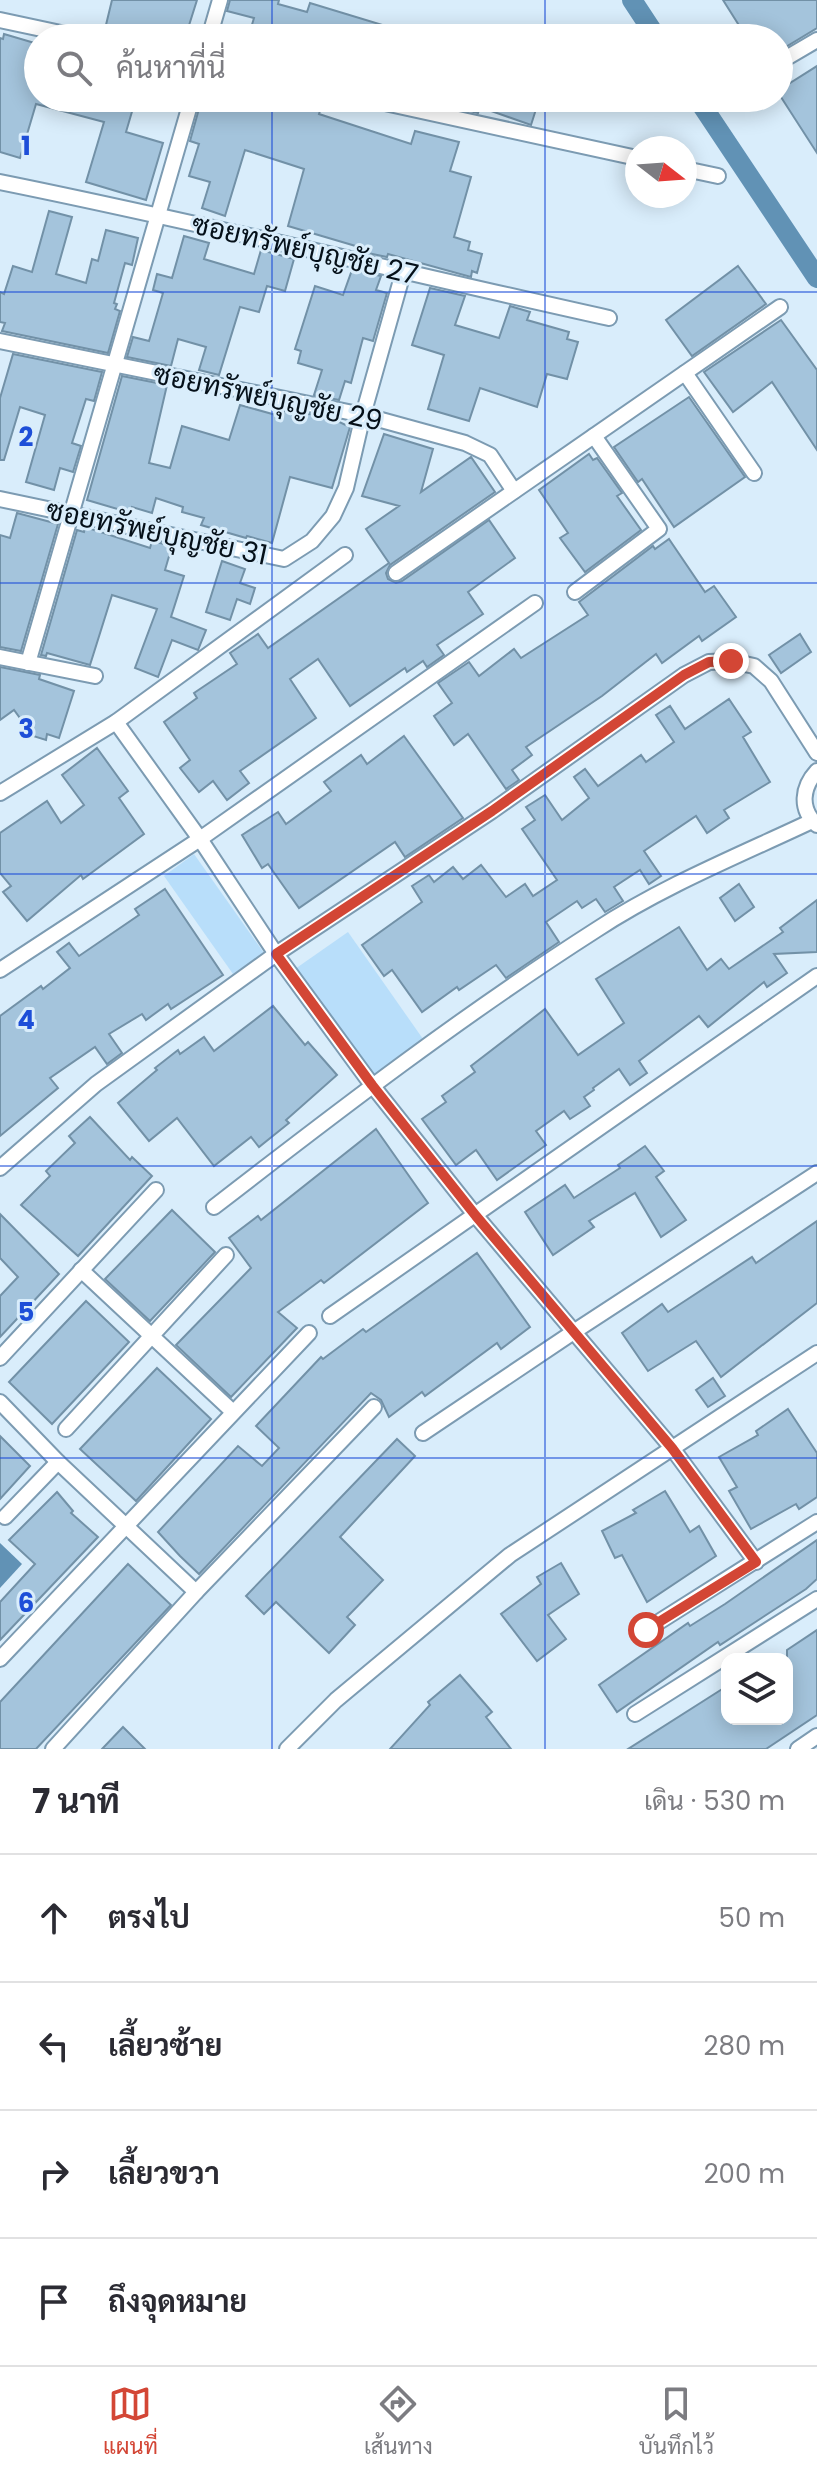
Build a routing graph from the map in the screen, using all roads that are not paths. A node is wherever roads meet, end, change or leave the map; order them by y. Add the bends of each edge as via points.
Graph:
1 (220, 0) edge
2 (0, 20) edge
3 (213, 24) edge
4 (24, 25) edge
5 (817, 40) edge
6 (793, 54) edge
7 (188, 112) edge
8 (426, 112) edge
9 (625, 155) edge
10 (697, 172) edge
11 (718, 176) dead end
12 (0, 182) edge
13 (159, 214) junction
14 (403, 273) junction
15 (780, 307) dead end
16 (609, 318) dead end
17 (0, 341) edge
18 (115, 366) junction
19 (685, 373) junction
20 (363, 415) junction
21 (594, 436) junction
22 (754, 473) dead end
23 (514, 491) junction
24 (0, 499) edge
25 (71, 514) junction
26 (345, 555) dead end
27 (396, 573) dead end
28 (575, 592) dead end
29 (535, 603) dead end
30 (0, 657) edge
31 (28, 663) junction
32 (95, 676) dead end
33 (116, 722) junction
34 (817, 753) edge
35 (817, 771) edge
36 (0, 793) edge
37 (814, 823) edge
38 (200, 839) junction
39 (276, 954) junction
40 (0, 970) edge
41 (817, 976) edge
42 (372, 1085) junction
43 (0, 1168) edge
44 (817, 1173) edge
45 (156, 1190) dead end
46 (214, 1207) dead end
47 (476, 1216) junction
48 (226, 1255) dead end
49 (81, 1270) junction
50 (330, 1316) dead end
51 (575, 1331) junction
52 (309, 1333) dead end
53 (152, 1336) junction
54 (817, 1353) edge
55 (0, 1358) edge
56 (0, 1402) edge
57 (374, 1407) dead end
58 (232, 1411) junction
59 (66, 1429) dead end
60 (423, 1433) dead end
61 (672, 1448) junction
62 (58, 1462) junction
63 (5, 1517) dead end
64 (817, 1522) edge
65 (124, 1526) junction
66 (756, 1562) junction
67 (196, 1592) junction
68 (817, 1599) edge
69 (646, 1630) dead end
70 (0, 1659) edge
71 (635, 1714) dead end
72 (817, 1736) edge
73 (53, 1749) edge
74 (287, 1749) edge
75 (798, 1749) edge

1 - 3 street
2 - 4 street
5 - 6 street
7 - 13 street
8 - 9 street
10 - 11 street
12 - 13 street, ซอยทรัพย์บุญชัย 27
13 - 14 street, ซอยทรัพย์บุญชัย 27
13 - 18 street
14 - 16 street, ซอยทรัพย์บุญชัย 27
14 - 20 street, ซอยทรัพย์บุญชัย 31
15 - 19 street
17 - 18 street, ซอยทรัพย์บุญชัย 29
18 - 20 street, ซอยทรัพย์บุญชัย 29
18 - 25 street
19 - 21 street
19 - 22 street
20 - 23 street, ซอยทรัพย์บุญชัย 29 via 490,455
20 - 25 street, ซอยทรัพย์บุญชัย 31 via 346,488 333,516 312,541 284,559
21 - 23 street
21 - 28 street via 659,529
23 - 27 street
24 - 25 street, ซอยทรัพย์บุญชัย 31
25 - 31 street
26 - 33 street
29 - 38 street
30 - 31 street
31 - 32 street
33 - 36 street
33 - 38 street
34 - 39 street via 771,681 754,666 709,662
35 - 37 street via 805,790 806,812
37 - 42 street via 597,928
38 - 39 street
38 - 40 street
39 - 42 street
39 - 43 street via 96,1084
41 - 47 street
42 - 46 street
42 - 47 street
44 - 51 street
45 - 49 street
47 - 50 street
47 - 51 street
48 - 53 street
49 - 53 street
49 - 55 street
51 - 60 street
51 - 61 street
52 - 58 street
53 - 58 street
53 - 59 street
54 - 61 street
56 - 62 street
57 - 67 street
58 - 65 street
61 - 66 street
61 - 74 street via 510,1555 336,1700
62 - 63 street
62 - 65 street
64 - 66 street
65 - 67 street
65 - 70 street
66 - 69 street
67 - 73 street
68 - 71 street
72 - 75 street

